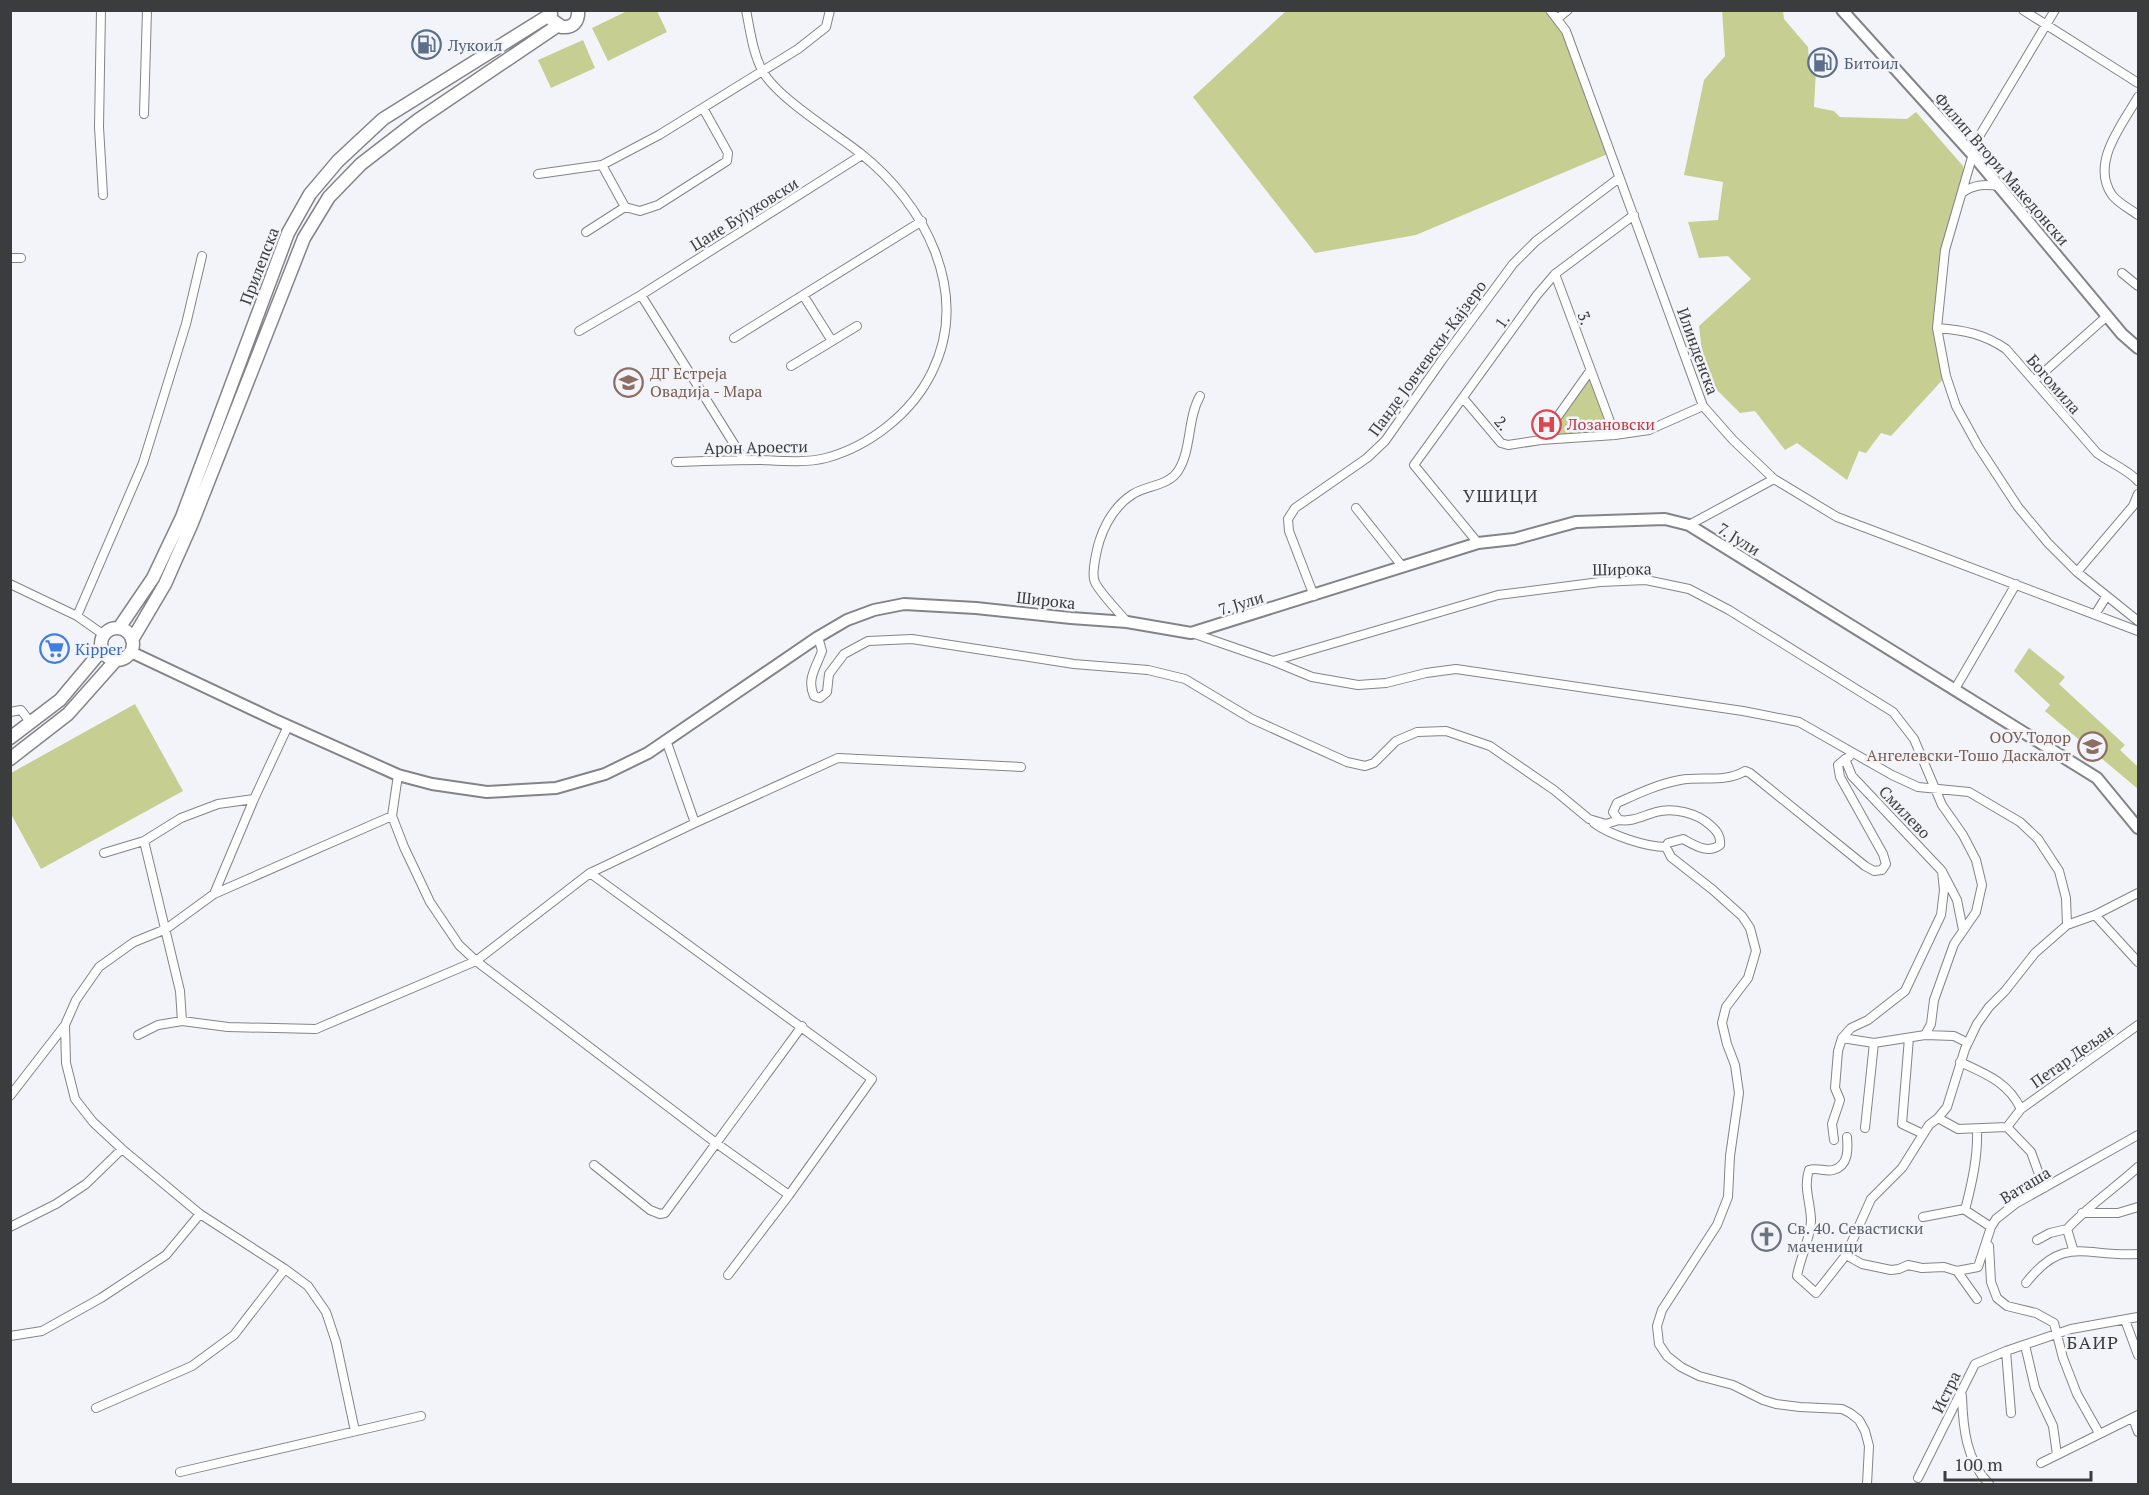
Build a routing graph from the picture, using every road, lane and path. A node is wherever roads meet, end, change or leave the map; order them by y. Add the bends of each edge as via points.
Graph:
1 (101, 10) edge
2 (147, 10) edge
3 (746, 10) edge
4 (830, 10) edge
5 (1551, 10) edge
6 (1568, 10) edge
7 (1842, 10) edge
8 (2023, 10) edge
9 (2055, 10) edge
10 (551, 12) edge
11 (581, 12) edge
12 (1557, 19) junction
13 (2046, 25) junction
14 (557, 26) junction
15 (763, 72) junction
16 (2139, 83) edge
17 (2139, 97) edge
18 (703, 108) junction
19 (144, 114) dead end
20 (1973, 154) junction
21 (862, 155) junction
22 (602, 165) junction
23 (538, 174) dead end
24 (1619, 178) junction
25 (2000, 186) junction
26 (1962, 194) junction
27 (103, 195) dead end
28 (625, 207) junction
29 (1634, 215) junction
30 (2139, 215) edge
31 (922, 221) junction
32 (586, 232) dead end
33 (202, 256) dead end
34 (10, 258) edge
35 (21, 258) dead end
36 (2122, 273) dead end
37 (1555, 274) junction
38 (2139, 286) edge
39 (641, 295) junction
40 (803, 295) junction
41 (2107, 316) junction
42 (857, 326) dead end
43 (1937, 328) junction
44 (579, 331) dead end
45 (734, 338) dead end
46 (832, 341) junction
47 (2139, 348) edge
48 (791, 366) dead end
49 (1590, 371) junction
50 (2034, 381) junction
51 (1200, 396) dead end
52 (1463, 398) junction
53 (1703, 406) junction
54 (1615, 435) junction
55 (1541, 440) junction
56 (744, 460) junction
57 (676, 462) dead end
58 (1774, 479) junction
59 (2139, 481) edge
60 (2139, 494) edge
61 (1356, 508) dead end
62 (1689, 525) junction
63 (1478, 543) junction
64 (1402, 566) junction
65 (2077, 572) junction
66 (10, 584) edge
67 (2016, 584) junction
68 (1314, 596) junction
69 (2106, 597) junction
70 (2096, 613) junction
71 (77, 616) junction
72 (2139, 621) edge
73 (1127, 622) junction
74 (119, 628) junction
75 (2139, 631) edge
76 (1191, 633) junction
77 (104, 635) junction
78 (818, 637) junction
79 (132, 646) junction
80 (102, 650) junction
81 (116, 660) junction
82 (1274, 661) junction
83 (1955, 689) junction
84 (10, 712) edge
85 (31, 723) junction
86 (288, 726) junction
87 (10, 738) edge
88 (666, 740) junction
89 (1856, 755) junction
90 (10, 759) edge
91 (1845, 759) junction
92 (1021, 767) dead end
93 (398, 775) junction
94 (1936, 789) junction
95 (254, 799) junction
96 (392, 816) junction
97 (1589, 819) junction
98 (1619, 820) junction
99 (695, 823) junction
100 (2139, 828) edge
101 (144, 841) junction
102 (1666, 847) junction
103 (104, 853) dead end
104 (1942, 871) junction
105 (590, 873) junction
106 (2139, 893) edge
107 (214, 894) junction
108 (2095, 915) junction
109 (2067, 925) junction
110 (166, 929) junction
111 (1963, 930) junction
112 (476, 962) junction
113 (2139, 962) edge
114 (182, 1021) junction
115 (65, 1025) junction
116 (2139, 1025) edge
117 (801, 1026) junction
118 (138, 1035) dead end
119 (1925, 1035) junction
120 (1842, 1038) junction
121 (1909, 1038) junction
122 (1874, 1042) junction
123 (1968, 1043) junction
124 (1960, 1062) junction
125 (10, 1096) edge
126 (2021, 1109) junction
127 (1938, 1118) junction
128 (2007, 1127) junction
129 (1865, 1128) dead end
130 (1977, 1129) junction
131 (1923, 1134) junction
132 (2139, 1135) edge
133 (1847, 1137) dead end
134 (1834, 1140) dead end
135 (716, 1143) junction
136 (122, 1149) junction
137 (594, 1165) dead end
138 (2139, 1167) edge
139 (2044, 1188) junction
140 (789, 1195) junction
141 (2139, 1207) edge
142 (1965, 1209) junction
143 (2082, 1213) junction
144 (200, 1214) junction
145 (1923, 1216) dead end
146 (10, 1227) edge
147 (1991, 1227) junction
148 (2067, 1229) junction
149 (1989, 1238) junction
150 (2037, 1240) dead end
151 (2073, 1249) junction
152 (2139, 1254) edge
153 (1846, 1255) junction
154 (285, 1269) junction
155 (1957, 1270) junction
156 (728, 1275) dead end
157 (2026, 1283) dead end
158 (1977, 1299) dead end
159 (2139, 1317) edge
160 (2125, 1320) junction
161 (2057, 1334) junction
162 (10, 1336) edge
163 (2025, 1345) junction
164 (2006, 1351) junction
165 (2139, 1355) edge
166 (1962, 1394) junction
167 (96, 1408) dead end
168 (2011, 1413) dead end
169 (421, 1416) dead end
170 (2136, 1416) edge
171 (355, 1431) junction
172 (2099, 1432) junction
173 (2139, 1432) edge
174 (2057, 1455) junction
175 (2041, 1462) dead end
176 (180, 1472) dead end
177 (1917, 1478) dead end
178 (1867, 1485) edge
179 (1989, 1485) edge

1 - 27 street via 99,127
2 - 19 street
3 - 15 street, Арон Ароести
4 - 15 street via 826,27
5 - 12 street, Илинденска
6 - 12 street
7 - 20 street, Филип Втори Македонски
8 - 13 street
9 - 13 street
10 - 14 main road
10 - 74 main road, Прилепска via 383,119 310,194 288,233 182,517 153,578
11 - 14 main road, Прилепска via 575,24
12 - 24 street, Илинденска via 1566,31
13 - 16 street
13 - 20 street via 1977,140
14 - 79 main road, Прилепска via 418,120 361,164 329,196 304,238 192,523
15 - 18 street
15 - 21 street, Арон Ароести via 782,92
17 - 30 street via 2107,150 2105,169 2114,197
18 - 22 street
18 - 28 street via 728,153 727,161 658,206 640,211
20 - 25 street, Филип Втори Македонски
20 - 26 street
21 - 31 street, Арон Ароести via 896,186
21 - 39 street, Цане Бујуковски
22 - 23 street
22 - 28 street
24 - 29 street, Илинденска
24 - 68 street, Панде Јовчевски-Кајзеро via 1536,241 1513,264 1385,441 1295,508 1288,519 1289,531
25 - 26 street via 1973,186
25 - 41 street, Филип Втори Македонски
26 - 43 street via 1945,250
28 - 32 street
29 - 37 street, 1.
29 - 53 street, Илинденска
31 - 40 street
31 - 56 street, Арон Ароести via 938,258 948,318 940,355 924,390 897,419 861,445 825,458
33 - 71 street via 186,324 143,463
34 - 35 street
36 - 38 street
37 - 49 street, 3.
37 - 52 street, 1.
39 - 44 street, Цане Бујуковски
39 - 56 street
40 - 45 street
40 - 46 street
41 - 47 street, Филип Втори Македонски
41 - 50 street
42 - 46 street
43 - 50 street, Богомила via 1990,338 2006,349
43 - 65 street via 1956,406 1978,446 2018,507
46 - 48 street
49 - 54 street, 3.
49 - 55 street
50 - 59 street, Богомила via 2097,453
51 - 73 street via 1178,472 1163,483 1133,494 1112,515 1098,542 1095,582
52 - 55 street, 2. via 1501,442 1508,445
52 - 63 street, 1. via 1414,465
53 - 54 street, 2. via 1649,430
53 - 58 street, Илинденска
54 - 55 street, 2.
56 - 57 street, Арон Ароести
58 - 62 street
58 - 67 street, Илинденска via 1837,517
60 - 65 street
61 - 64 street
62 - 63 street, 7. Јули via 1665,519 1576,522 1514,539
62 - 83 street, 7. Јули
63 - 64 street, 7. Јули
64 - 68 street, 7. Јули
65 - 69 street
66 - 71 street
67 - 70 street, Илинденска
67 - 83 street
68 - 76 street, 7. Јули
69 - 70 street
69 - 72 street
70 - 75 street, Илинденска
71 - 77 street
73 - 76 street, Широка
73 - 78 street, Широка via 904,604 847,620
74 - 77 main road
74 - 79 main road via 127,632
76 - 82 street, Широка
77 - 80 main road
78 - 88 street, Широка
78 - 97 street via 822,651 810,678 811,691 820,698 827,692 829,674 844,654 868,641 912,639 1074,664 1148,670 1185,679 1252,719 1347,762 1365,766 1374,763 1396,741 1417,732 1446,731 1490,746
79 - 81 main road via 124,658
79 - 86 street, Широка
80 - 81 main road
80 - 85 main road via 60,700
81 - 90 main road via 68,714
82 - 89 street, Широка via 1312,677 1358,685 1456,669 1743,711 1799,722
82 - 94 street, Широка via 1498,595 1646,580 1689,589 1729,610 1893,712 1914,738
83 - 100 street, 7. Јули via 2097,778
84 - 85 street via 21,710
85 - 87 main road
86 - 93 street, Широка
86 - 95 street
88 - 93 street, Широка via 605,774 556,788 487,792
88 - 99 street
89 - 91 street
89 - 94 street, Широка via 1918,787
91 - 98 street via 1838,765 1840,777 1883,854 1886,864 1882,870 1865,866 1744,771 1732,777 1681,780 1632,797 1617,803 1613,812
91 - 104 street, Смилево via 1852,776
92 - 99 street via 838,758
93 - 96 street
94 - 109 street, Широка via 1969,792 2020,822 2038,839 2059,871
94 - 111 street via 1976,860 1982,885 1976,912
95 - 101 street via 218,804 182,818
95 - 107 street
96 - 107 street
96 - 112 street via 430,902 459,945
97 - 98 street via 1606,824
97 - 102 street via 1602,829 1653,847
98 - 102 street via 1630,822 1658,812 1676,811 1707,822 1721,838 1720,845 1709,850 1683,840
99 - 105 street
101 - 103 street
101 - 110 street
102 - 178 street via 1671,857 1742,916 1756,951 1748,978 1726,1007 1722,1023 1735,1065 1738,1093 1728,1197 1717,1225 1662,1310 1657,1326 1659,1344 1681,1367 1762,1400 1850,1413 1859,1420 1869,1446
104 - 111 street via 1957,900
104 - 120 street via 1941,915 1905,991
105 - 112 street
105 - 117 street
106 - 108 street
107 - 110 street
108 - 109 street
108 - 113 street
109 - 123 street via 2035,953 1989,1007
110 - 114 street via 180,991
110 - 115 street via 134,942 99,967 76,1000
111 - 119 street via 1954,944
112 - 114 street via 316,1029 228,1027
112 - 135 street
114 - 118 street via 158,1025
115 - 125 street
115 - 136 street via 66,1063 75,1099
116 - 126 street, Петар Дељан
117 - 135 street
117 - 140 street via 872,1079
119 - 121 street
119 - 123 street via 1954,1036
120 - 122 street
120 - 134 street via 1835,1088 1840,1100 1832,1124
121 - 122 street
121 - 131 street via 1902,1124
122 - 129 street
123 - 124 street
124 - 126 street, Петар Дељан via 1993,1077 2014,1096
124 - 127 street via 1947,1107
126 - 128 street, Петар Дељан
127 - 130 street via 1958,1129
127 - 131 street
128 - 130 street
128 - 139 street via 2031,1152
130 - 142 street via 1974,1177
131 - 153 street via 1902,1168 1871,1199
132 - 139 street, Ваташа
133 - 153 street via 1848,1155 1843,1164 1833,1170 1809,1170 1806,1182 1811,1224 1797,1276 1816,1293
135 - 137 street via 665,1213 654,1213
135 - 140 street
136 - 144 street
136 - 146 street via 86,1184
138 - 143 street
139 - 147 street, Ваташа via 2015,1204
140 - 156 street
141 - 143 street via 2118,1213
142 - 145 street
142 - 147 street
143 - 148 street
144 - 154 street
144 - 162 street via 166,1255 101,1298 42,1331
147 - 149 street, Ваташа
148 - 150 street
148 - 151 street
149 - 155 street, Ваташа via 1978,1268
149 - 161 street via 1991,1282 1997,1298 2007,1306 2036,1313 2054,1323
151 - 152 street
151 - 157 street via 2050,1259
153 - 155 street, Ваташа via 1862,1264 1891,1270 1908,1265
154 - 167 street via 234,1335 192,1366
154 - 171 street via 308,1286 326,1312
155 - 158 street
159 - 160 street, Истра
160 - 161 street, Истра
160 - 165 street
161 - 163 street, Истра
161 - 172 street via 2077,1394
163 - 164 street, Истра
163 - 174 street via 2035,1388 2053,1426
164 - 166 street, Истра via 1975,1364
164 - 168 street
166 - 177 street, Истра
166 - 179 street via 1968,1450
169 - 171 street
170 - 172 street
170 - 173 street
171 - 176 street
172 - 174 street
174 - 175 street

